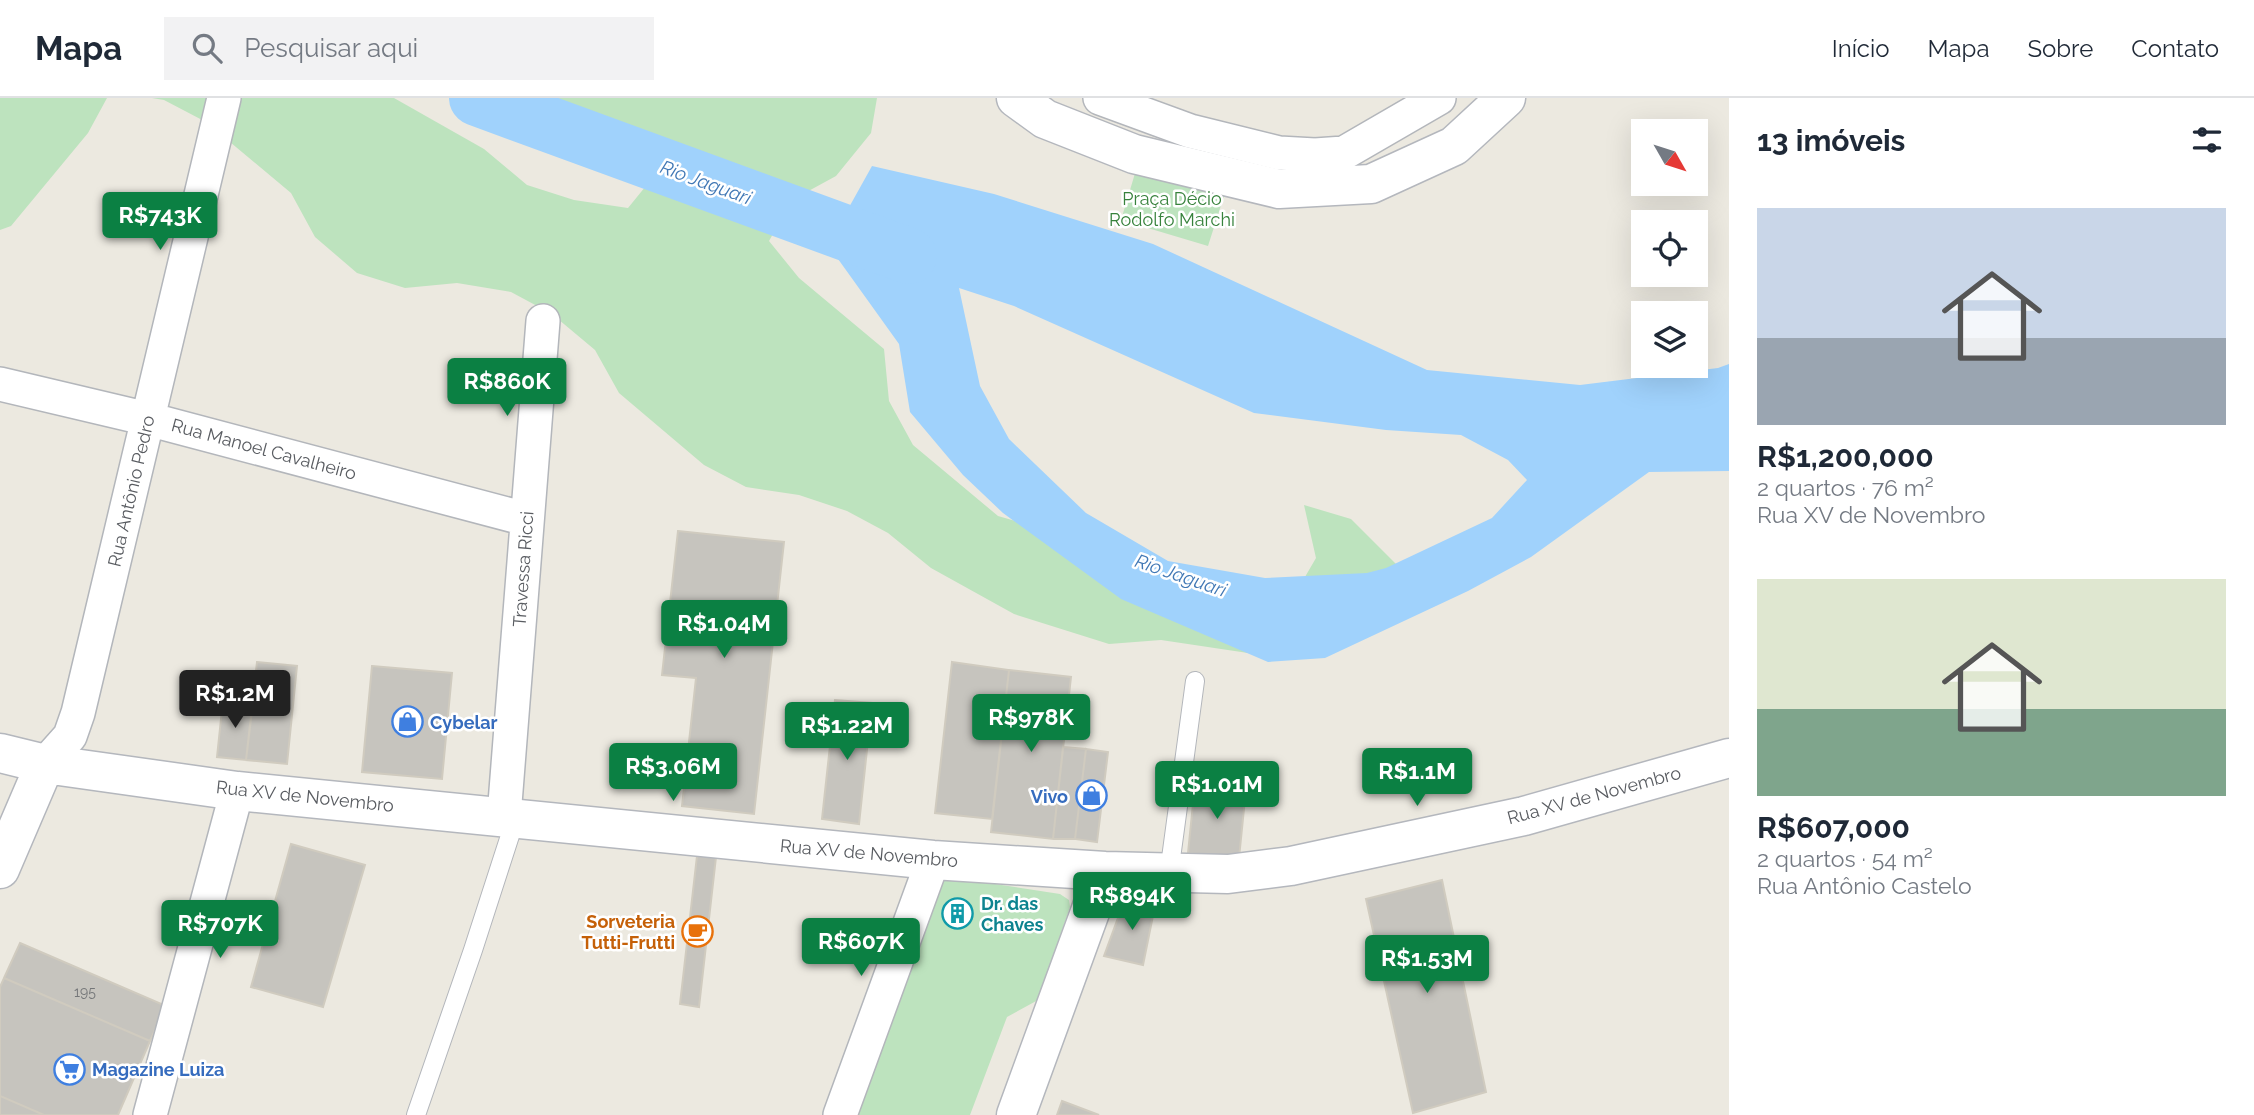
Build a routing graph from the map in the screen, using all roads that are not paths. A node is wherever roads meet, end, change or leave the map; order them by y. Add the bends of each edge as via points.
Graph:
1 (224, 98) edge
2 (1016, 98) edge
3 (1100, 98) edge
4 (1439, 98) edge
5 (1506, 98) edge
6 (543, 321) dead end
7 (0, 384) edge
8 (148, 419) junction
9 (526, 519) junction
10 (1195, 681) dead end
11 (0, 753) edge
12 (1729, 758) edge
13 (45, 764) junction
14 (237, 791) junction
15 (510, 817) junction
16 (933, 860) junction
17 (0, 869) edge
18 (1105, 871) junction
19 (1169, 873) junction
20 (150, 1115) edge
21 (415, 1115) edge
22 (840, 1115) edge
23 (1016, 1115) edge

1 - 8 street, Rua Antônio Pedro
2 - 5 main road via 1045,119 1134,154 1279,189 1371,184 1454,146
3 - 4 street via 1190,131 1279,153 1315,155 1344,153
6 - 9 street, Travessa Ricci
7 - 8 street, Rua Manoel Cavalheiro
8 - 9 street, Rua Manoel Cavalheiro
8 - 13 street, Rua Antônio Pedro via 78,713 70,736
9 - 15 street, Travessa Ricci
10 - 19 lane
11 - 13 main road, Rua XV de Novembro
12 - 19 main road, Rua XV de Novembro via 1524,816 1291,866 1228,874
13 - 14 main road, Rua XV de Novembro
13 - 17 main road, Rua Antônio Pedro
14 - 15 main road, Rua XV de Novembro
14 - 20 street
15 - 16 main road, Rua XV de Novembro
15 - 21 lane via 473,950
16 - 18 main road, Rua XV de Novembro
16 - 22 street
18 - 19 main road, Rua XV de Novembro
18 - 23 main road

